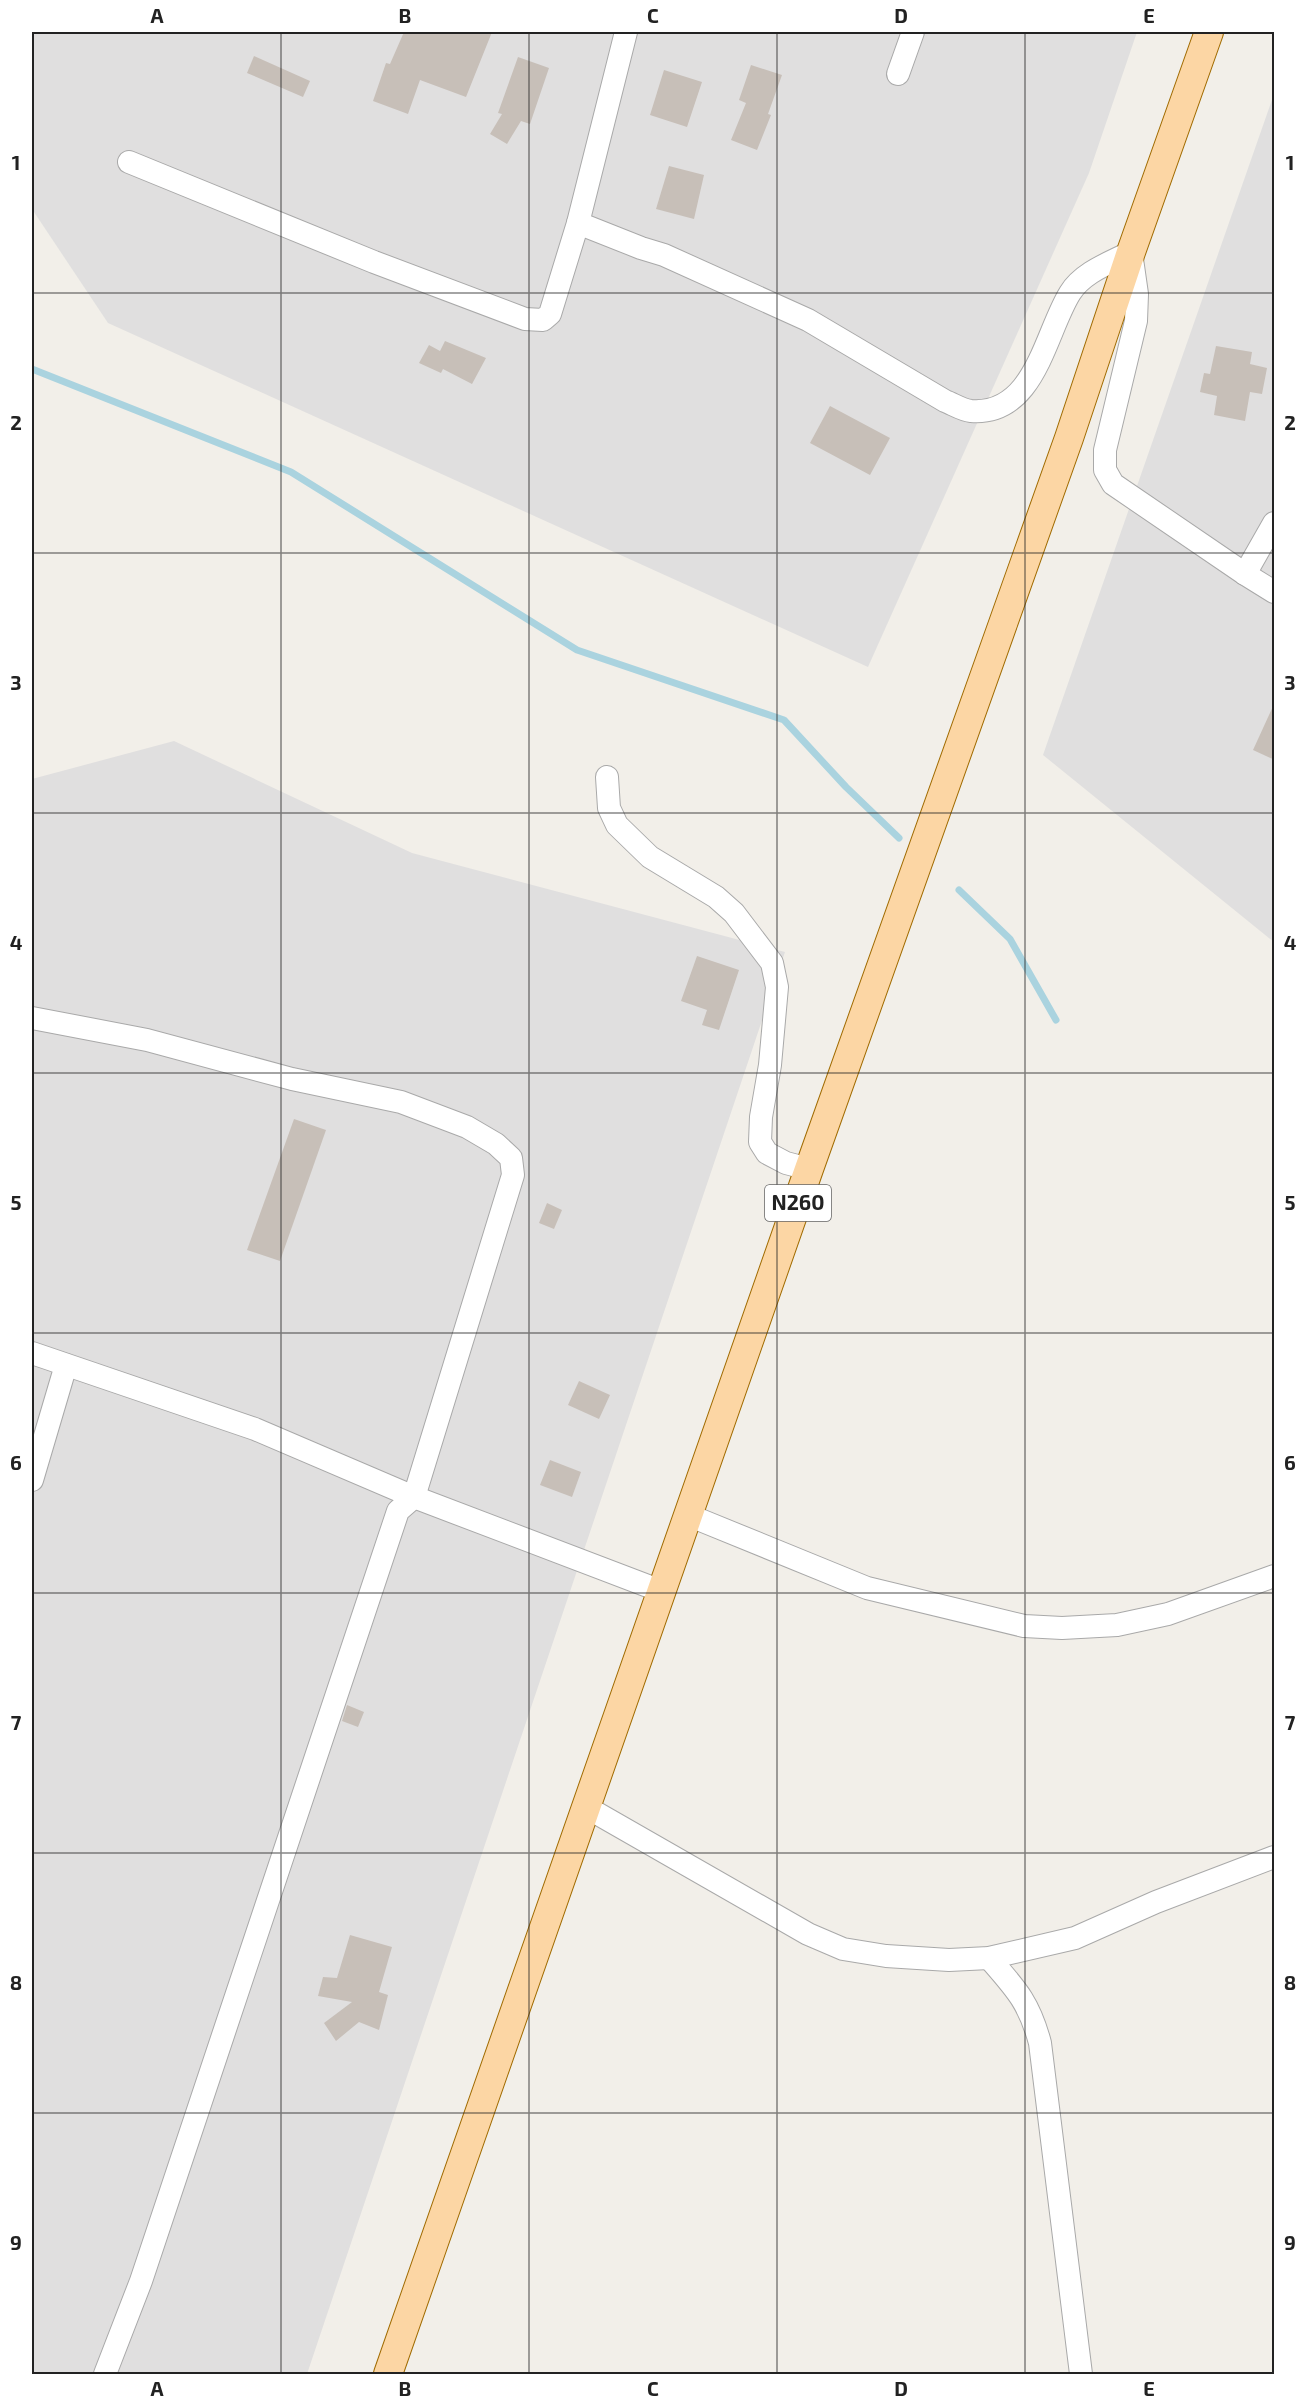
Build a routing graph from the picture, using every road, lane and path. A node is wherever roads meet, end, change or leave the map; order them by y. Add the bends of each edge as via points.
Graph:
1 (626, 32) edge
2 (913, 32) edge
3 (1209, 32) edge
4 (898, 74) dead end
5 (129, 162) dead end
6 (578, 223) junction
7 (1131, 252) junction
8 (1275, 523) edge
9 (1245, 574) junction
10 (1275, 592) edge
11 (607, 777) dead end
12 (32, 1018) edge
13 (809, 1169) junction
14 (32, 1353) edge
15 (66, 1365) junction
16 (32, 1480) edge
17 (414, 1497) junction
18 (688, 1515) junction
19 (1275, 1576) edge
20 (661, 1592) junction
21 (586, 1807) junction
22 (1275, 1857) edge
23 (989, 1958) junction
24 (105, 2374) edge
25 (388, 2374) edge
26 (1081, 2374) edge

1 - 6 street
2 - 4 street
3 - 7 main road, N260
5 - 6 street via 525,319 543,320 550,314
6 - 7 street via 664,255 808,320 945,401 969,411 992,409 1012,398 1034,374 1071,291 1086,276
7 - 9 street via 1136,321 1105,450 1105,470 1113,484
7 - 13 main road, N260 via 1070,438
8 - 9 street
9 - 10 street
11 - 13 street via 609,808 617,825 650,857 716,897 734,913 772,963 777,987 760,1142 767,1153
12 - 17 street via 147,1040 301,1081 401,1102 467,1127 511,1158 513,1175
13 - 18 main road, N260
14 - 15 street
15 - 16 street
15 - 17 street via 255,1429
17 - 20 street
17 - 24 street via 398,1511 141,2281
18 - 19 street via 867,1587 1024,1626 1084,1627 1158,1617
18 - 20 main road, N260
20 - 21 main road, N260
21 - 23 street via 808,1934 843,1949 949,1960
21 - 25 main road, N260
22 - 23 street via 1075,1938
23 - 26 street via 1020,1994 1033,2016 1040,2043

